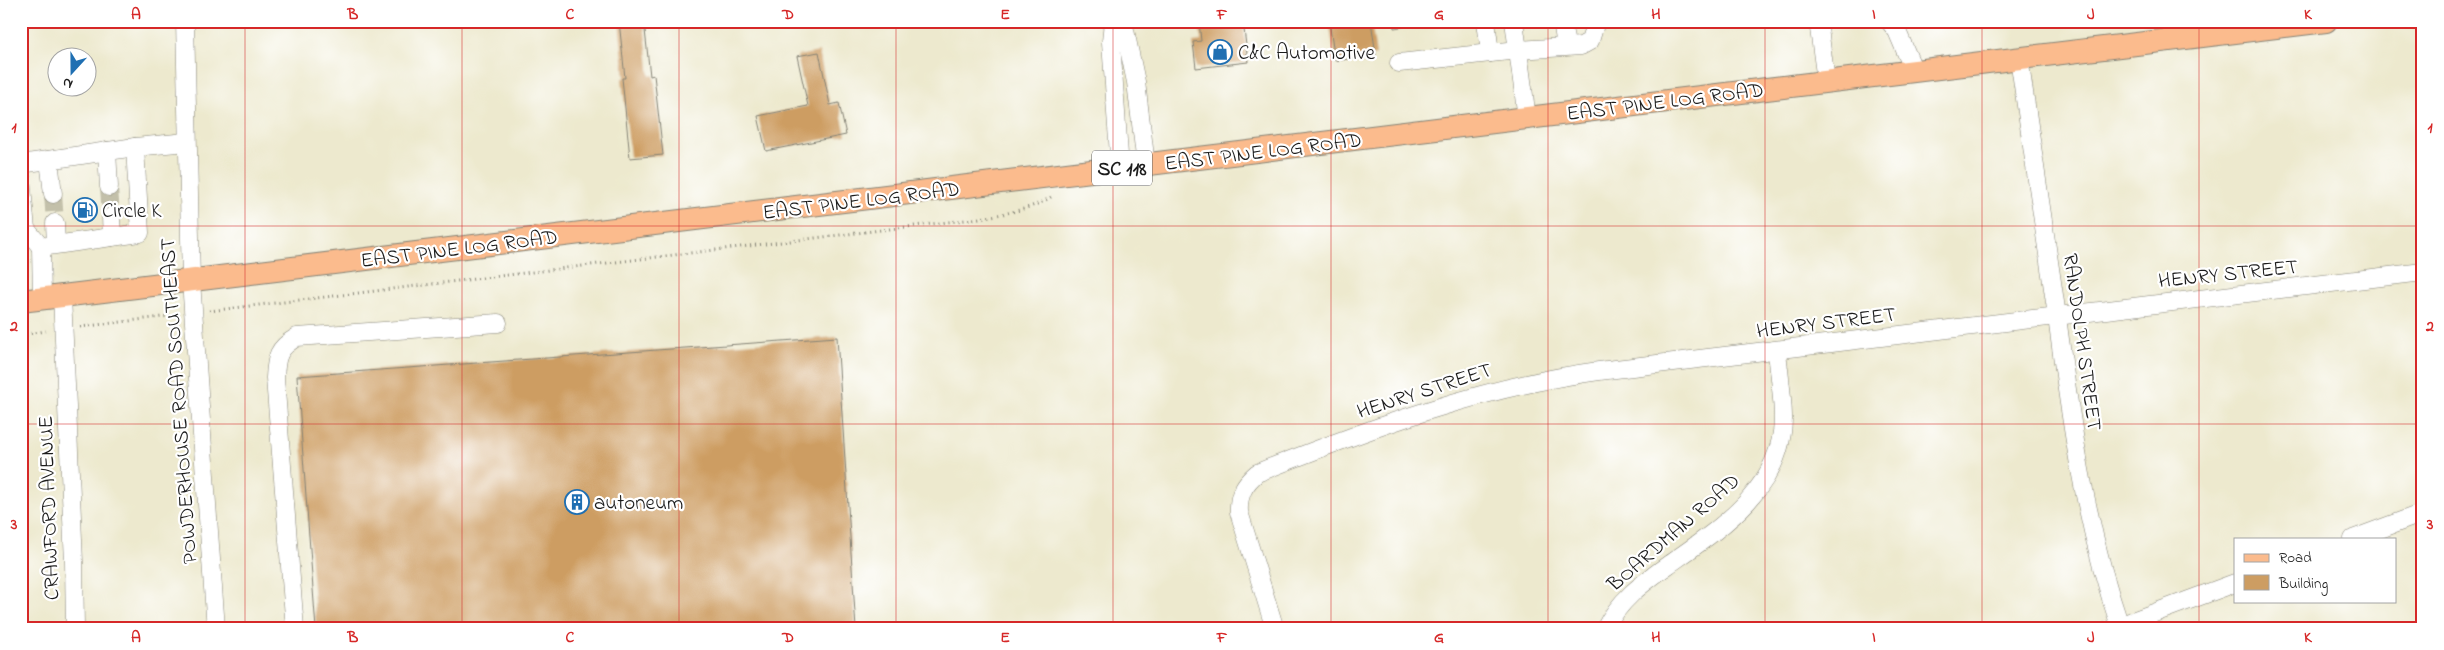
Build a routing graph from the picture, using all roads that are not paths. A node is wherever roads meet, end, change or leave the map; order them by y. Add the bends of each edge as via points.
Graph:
1 (185, 21) edge
2 (1113, 21) edge
3 (1123, 21) edge
4 (1486, 21) edge
5 (1514, 21) edge
6 (1562, 21) edge
7 (1596, 21) edge
8 (1818, 21) edge
9 (1888, 21) edge
10 (2326, 21) edge
11 (1566, 46) junction
12 (1518, 50) junction
13 (1490, 53) junction
14 (2019, 58) junction
15 (1399, 63) dead end
16 (1914, 71) junction
17 (1826, 81) junction
18 (1527, 118) junction
19 (186, 142) junction
20 (136, 146) junction
21 (106, 151) junction
22 (49, 160) junction
23 (21, 164) edge
24 (1146, 165) junction
25 (1120, 169) junction
26 (21, 178) edge
27 (109, 187) tunnel mouth
28 (53, 194) tunnel mouth
29 (111, 217) tunnel mouth
30 (55, 223) tunnel mouth
31 (112, 237) junction
32 (49, 245) junction
33 (2423, 272) edge
34 (192, 281) junction
35 (42, 299) edge
36 (2057, 318) junction
37 (498, 323) dead end
38 (1776, 351) junction
39 (2423, 513) edge
40 (2356, 538) edge
41 (2234, 582) edge
42 (2117, 628) edge
43 (75, 629) edge
44 (216, 629) edge
45 (295, 629) edge
46 (1275, 629) edge
47 (1605, 629) edge

1 - 19 street, POWDERHOUSE ROAD SOUTHEAST
2 - 25 street via 1111,42
3 - 24 street via 1136,82
4 - 13 street
5 - 12 street
6 - 11 street
7 - 11 street via 1590,41 1582,46
8 - 17 street
9 - 16 street via 1897,31
10 - 14 main road, EAST PINE LOG ROAD / SC 118
11 - 12 street
12 - 13 street
12 - 18 street
13 - 15 street
14 - 16 main road, EAST PINE LOG ROAD / SC 118
14 - 36 street, RANDOLPH STREET
16 - 17 main road, EAST PINE LOG ROAD / SC 118
17 - 18 main road, EAST PINE LOG ROAD / SC 118
18 - 24 main road, EAST PINE LOG ROAD / SC 118
19 - 20 street
19 - 34 street, POWDERHOUSE ROAD SOUTHEAST
20 - 21 street
20 - 31 street via 140,233
21 - 22 street
21 - 27 street
22 - 23 street
22 - 28 street
24 - 25 main road, EAST PINE LOG ROAD / SC 118
25 - 34 main road, EAST PINE LOG ROAD / SC 118
26 - 32 street via 26,230
29 - 31 street
30 - 32 street, CRAWFORD AVENUE
31 - 32 street
32 - 35 street, CRAWFORD AVENUE
33 - 36 street, HENRY STREET
34 - 35 main road, EAST PINE LOG ROAD / SC 118
34 - 44 street, POWDERHOUSE ROAD SOUTHEAST
35 - 43 street, CRAWFORD AVENUE via 64,329
36 - 38 street, HENRY STREET
36 - 42 street, RANDOLPH STREET via 2068,411
37 - 45 street via 297,337 283,345 276,361 275,378
38 - 46 street, HENRY STREET via 1598,371 1504,388 1347,438 1257,473 1240,494 1239,512
38 - 47 street, BOARDMAN ROAD via 1782,426 1776,456 1761,486 1739,511 1709,536 1629,595
39 - 40 street
41 - 42 street

